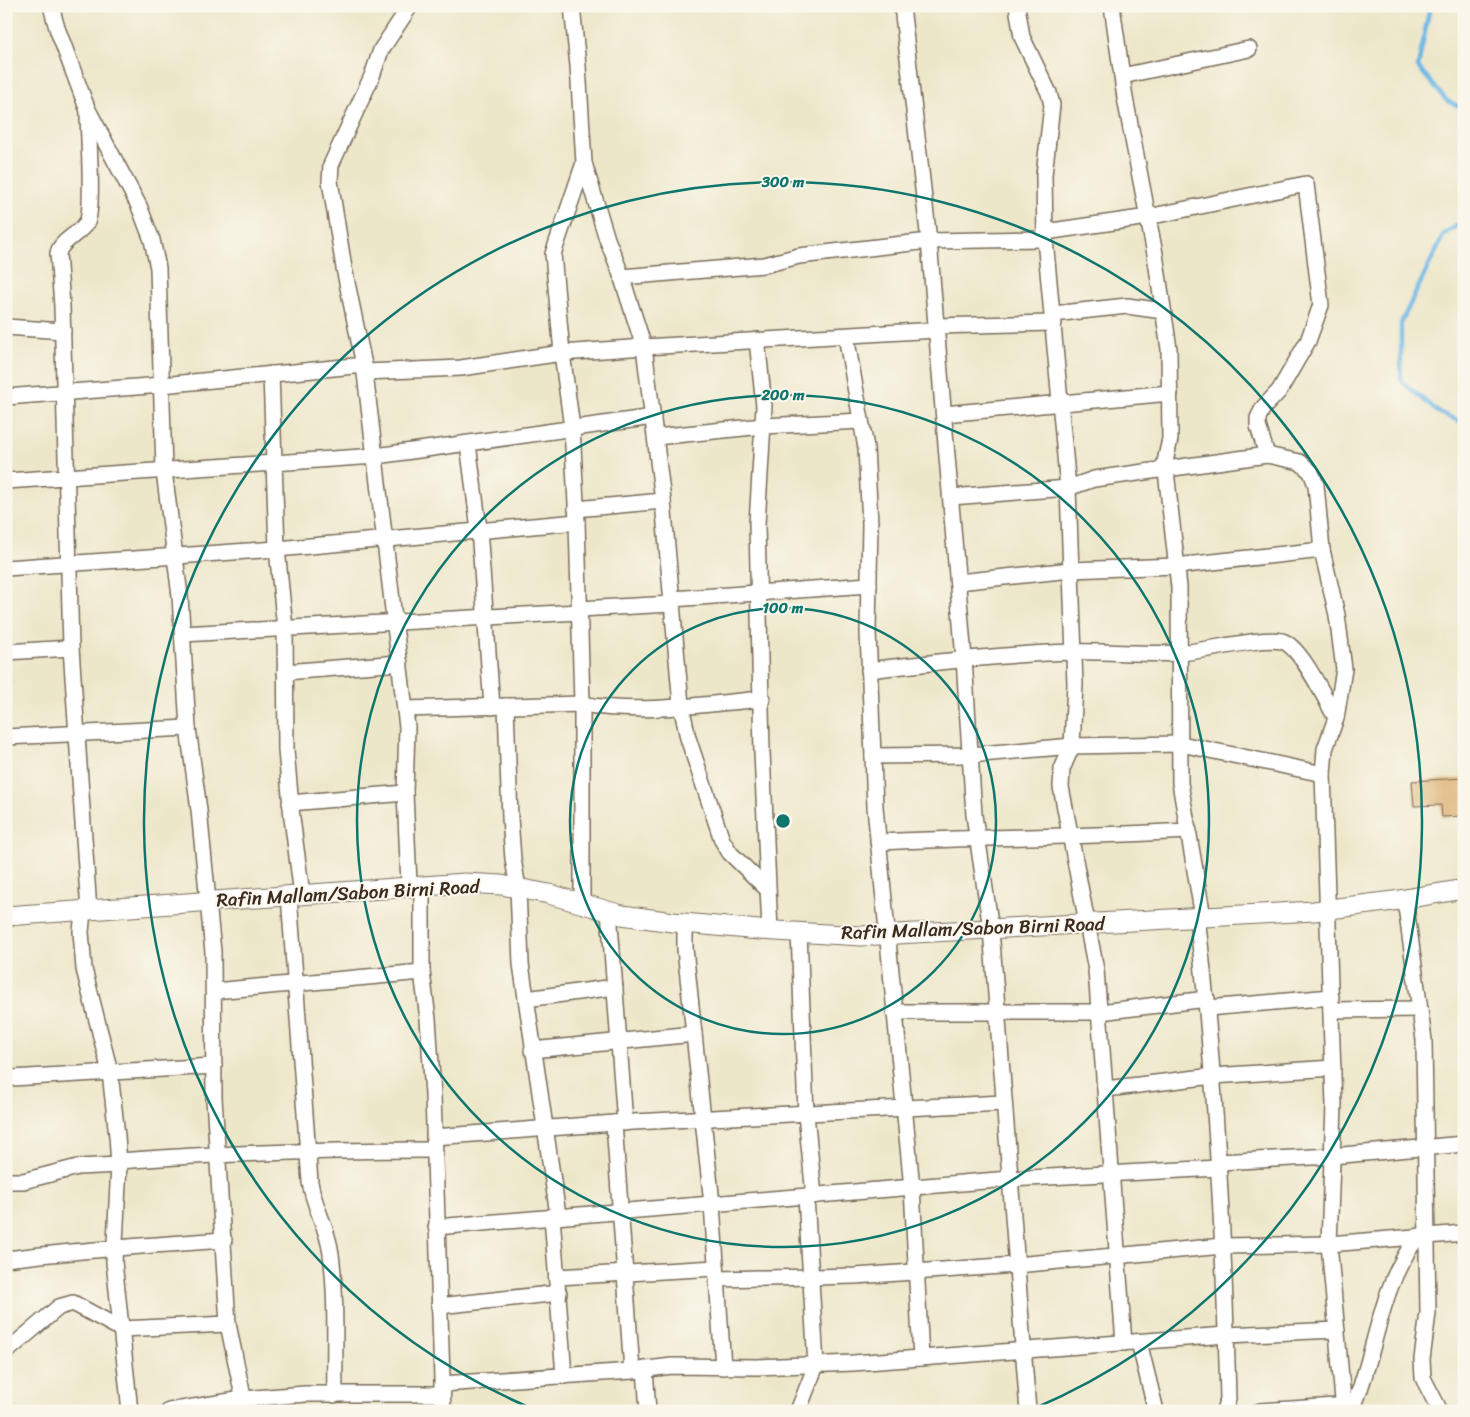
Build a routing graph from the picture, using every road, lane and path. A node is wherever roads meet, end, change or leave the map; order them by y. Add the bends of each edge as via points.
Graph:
1 (51, 6) edge
2 (410, 6) edge
3 (572, 6) edge
4 (902, 6) edge
5 (1017, 6) edge
6 (1112, 6) edge
7 (1249, 49) dead end
8 (1122, 76) junction
9 (87, 108) junction
10 (584, 163) junction
11 (1148, 217) junction
12 (1045, 235) junction
13 (929, 241) junction
14 (622, 277) junction
15 (1163, 311) junction
16 (1054, 319) junction
17 (6, 327) edge
18 (936, 328) junction
19 (62, 331) junction
20 (846, 336) junction
21 (757, 340) junction
22 (644, 347) junction
23 (562, 354) junction
24 (365, 368) junction
25 (271, 374) junction
26 (162, 385) junction
27 (64, 392) junction
28 (1170, 393) junction
29 (6, 398) edge
30 (1061, 403) junction
31 (944, 414) junction
32 (653, 417) junction
33 (862, 421) junction
34 (763, 426) junction
35 (572, 428) junction
36 (656, 437) junction
37 (468, 444) junction
38 (376, 456) junction
39 (1267, 456) junction
40 (273, 464) junction
41 (164, 471) junction
42 (1166, 471) junction
43 (66, 478) junction
44 (6, 481) edge
45 (1068, 488) junction
46 (951, 497) junction
47 (662, 501) junction
48 (576, 516) junction
49 (479, 530) junction
50 (385, 538) junction
51 (277, 549) junction
52 (1322, 550) junction
53 (176, 557) junction
54 (69, 562) junction
55 (1176, 566) junction
56 (6, 568) edge
57 (1071, 570) junction
58 (958, 582) junction
59 (868, 585) junction
60 (760, 594) junction
61 (672, 601) junction
62 (579, 610) junction
63 (486, 618) junction
64 (395, 623) junction
65 (285, 629) junction
66 (183, 634) junction
67 (71, 648) junction
68 (6, 652) edge
69 (1074, 652) junction
70 (1180, 653) junction
71 (964, 659) junction
72 (400, 663) junction
73 (870, 670) junction
74 (285, 672) junction
75 (762, 699) junction
76 (582, 704) junction
77 (681, 705) junction
78 (499, 707) junction
79 (405, 709) junction
80 (1336, 718) junction
81 (188, 728) junction
82 (77, 734) junction
83 (6, 737) edge
84 (1180, 744) junction
85 (1072, 746) junction
86 (970, 755) junction
87 (873, 756) junction
88 (1323, 774) junction
89 (405, 793) junction
90 (290, 803) junction
91 (1188, 831) junction
92 (977, 838) junction
93 (1072, 838) junction
94 (878, 842) junction
95 (415, 885) junction
96 (518, 888) junction
97 (1464, 888) edge
98 (768, 890) junction
99 (295, 895) junction
100 (1405, 899) junction
101 (208, 901) junction
102 (582, 903) junction
103 (1328, 909) junction
104 (86, 911) junction
105 (609, 911) junction
106 (6, 916) edge
107 (1200, 917) junction
108 (685, 924) junction
109 (1089, 924) junction
110 (991, 929) junction
111 (770, 931) junction
112 (799, 932) junction
113 (888, 935) junction
114 (422, 972) junction
115 (297, 982) junction
116 (615, 987) junction
117 (214, 990) junction
118 (526, 999) junction
119 (1207, 1004) junction
120 (1331, 1004) junction
121 (1420, 1009) junction
122 (894, 1012) junction
123 (1100, 1012) junction
124 (996, 1013) junction
125 (694, 1034) junction
126 (619, 1041) junction
127 (532, 1050) junction
128 (214, 1066) junction
129 (1333, 1068) junction
130 (110, 1072) junction
131 (6, 1075) edge
132 (1213, 1076) junction
133 (1106, 1089) junction
134 (1003, 1103) junction
135 (904, 1108) junction
136 (806, 1114) junction
137 (703, 1118) junction
138 (619, 1123) junction
139 (546, 1127) junction
140 (434, 1144) junction
141 (1464, 1144) edge
142 (1426, 1147) junction
143 (308, 1150) junction
144 (218, 1153) junction
145 (1332, 1156) junction
146 (119, 1163) junction
147 (1219, 1165) junction
148 (1112, 1174) junction
149 (1009, 1179) junction
150 (6, 1181) edge
151 (912, 1188) junction
152 (810, 1196) junction
153 (712, 1204) junction
154 (620, 1210) junction
155 (555, 1216) junction
156 (436, 1227) junction
157 (1464, 1233) edge
158 (1423, 1236) junction
159 (224, 1240) junction
160 (1330, 1244) junction
161 (1223, 1246) junction
162 (114, 1249) junction
163 (1118, 1255) junction
164 (6, 1259) edge
165 (1016, 1265) junction
166 (916, 1270) junction
167 (716, 1273) junction
168 (626, 1274) junction
169 (557, 1277) junction
170 (810, 1277) junction
171 (559, 1293) junction
172 (439, 1306) junction
173 (228, 1324) junction
174 (122, 1329) junction
175 (1337, 1330) junction
176 (1226, 1335) junction
177 (1132, 1343) junction
178 (1024, 1351) junction
179 (6, 1352) edge
180 (921, 1358) junction
181 (816, 1364) junction
182 (723, 1367) junction
183 (638, 1370) junction
184 (564, 1376) junction
185 (442, 1389) junction
186 (336, 1395) junction
187 (245, 1405) edge
188 (1343, 1408) edge
189 (130, 1411) edge
190 (169, 1411) edge
191 (443, 1411) edge
192 (648, 1411) edge
193 (798, 1411) edge
194 (1028, 1411) edge
195 (1156, 1411) edge
196 (1224, 1411) edge
197 (1260, 1411) edge
198 (1440, 1411) edge

1 - 9 street
2 - 24 street via 381,50 331,165 330,181 339,239
3 - 10 street
4 - 13 street
5 - 12 street via 1022,37 1052,105 1044,175
6 - 8 street
7 - 8 street
8 - 11 street
9 - 19 street via 90,211 83,227 59,249
9 - 26 street via 139,206 152,240 160,292
10 - 14 street via 606,239
10 - 23 street via 554,247
11 - 12 street
11 - 15 street
11 - 39 street via 1306,184 1321,304 1308,341 1279,391 1258,418
12 - 13 street
12 - 16 street
13 - 14 street via 799,256 764,265
13 - 18 street
14 - 22 street
15 - 16 street via 1127,306
15 - 28 street via 1169,349
16 - 18 street
16 - 30 street
17 - 19 street
18 - 20 street
18 - 31 street
19 - 27 street
20 - 21 street
20 - 33 street
21 - 22 street
21 - 34 street
22 - 23 street
22 - 32 street
23 - 24 street via 461,368
23 - 35 street
24 - 25 street
24 - 38 street
25 - 26 street
25 - 40 street
26 - 27 street
26 - 41 street
27 - 29 street
27 - 43 street
28 - 30 street
28 - 42 street
30 - 31 street
30 - 45 street
31 - 46 street
32 - 35 street
32 - 36 street
33 - 34 street
33 - 59 street via 870,523
34 - 36 street
34 - 60 street via 757,524
35 - 37 street
35 - 48 street
36 - 47 street
37 - 38 street
37 - 49 street
38 - 40 street
38 - 50 street
39 - 42 street
39 - 52 street via 1300,462 1311,472 1316,485
40 - 41 street
40 - 51 street
41 - 43 street
41 - 53 street
42 - 45 street via 1094,479
42 - 55 street
43 - 44 street
43 - 54 street
45 - 46 street
45 - 57 street
46 - 58 street
47 - 48 street
47 - 61 street
48 - 49 street
48 - 62 street
49 - 50 street
49 - 63 street
50 - 51 street
50 - 64 street
51 - 53 street
51 - 65 street
52 - 55 street
52 - 80 street via 1337,615 1344,670
53 - 54 street
53 - 66 street
54 - 56 street
54 - 67 street
55 - 57 street
55 - 70 street
57 - 58 street
57 - 69 street
58 - 71 street
59 - 60 street
59 - 73 street
60 - 61 street
60 - 75 street
61 - 62 street
61 - 77 street
62 - 63 street
62 - 76 street
63 - 64 street
63 - 78 street
64 - 65 street
64 - 72 street
65 - 66 street
65 - 74 street
66 - 81 street
67 - 68 street
67 - 82 street
69 - 70 street
69 - 71 street
69 - 85 street
70 - 80 street via 1268,641 1283,642 1292,647 1304,663
70 - 84 street
71 - 73 street
71 - 86 street
72 - 74 street
72 - 79 street
73 - 87 street
74 - 90 street
75 - 77 street
75 - 98 street
76 - 77 street via 607,709
76 - 78 street
76 - 102 street
77 - 98 street via 688,738 722,840 730,853
78 - 79 street
78 - 96 street
79 - 89 street
80 - 88 street via 1326,749
81 - 82 street
81 - 101 street
82 - 83 street
82 - 104 street
84 - 85 street
84 - 88 street
84 - 91 street via 1180,783
85 - 86 street
85 - 93 street via 1062,769 1061,787
86 - 87 street
86 - 92 street
87 - 94 street
88 - 103 street
89 - 90 street
89 - 95 street
90 - 99 street
91 - 93 street
91 - 107 street
92 - 93 street
92 - 94 street
92 - 110 street
93 - 109 street
94 - 113 street
95 - 96 street, Rafin Mallam/Sabon Birni Road via 465,883
95 - 99 street, Rafin Mallam/Sabon Birni Road
95 - 114 street
96 - 102 street, Rafin Mallam/Sabon Birni Road
96 - 118 street
97 - 100 street, Rafin Mallam/Sabon Birni Road
98 - 111 street
99 - 101 street, Rafin Mallam/Sabon Birni Road
99 - 115 street
100 - 103 street, Rafin Mallam/Sabon Birni Road
100 - 121 street
101 - 104 street, Rafin Mallam/Sabon Birni Road
101 - 117 street
102 - 105 street, Rafin Mallam/Sabon Birni Road
103 - 107 street, Rafin Mallam/Sabon Birni Road
103 - 120 street
104 - 106 street, Rafin Mallam/Sabon Birni Road
104 - 130 street via 81,932 84,969
105 - 108 street, Rafin Mallam/Sabon Birni Road
105 - 116 street
107 - 109 street, Rafin Mallam/Sabon Birni Road
107 - 119 street
108 - 111 street, Rafin Mallam/Sabon Birni Road
108 - 125 street
109 - 110 street, Rafin Mallam/Sabon Birni Road
109 - 123 street
110 - 113 street, Rafin Mallam/Sabon Birni Road
110 - 124 street
111 - 112 street, Rafin Mallam/Sabon Birni Road
112 - 113 street, Rafin Mallam/Sabon Birni Road
112 - 136 street
113 - 122 street
114 - 115 street
114 - 140 street via 428,1019
115 - 117 street
115 - 143 street
116 - 118 street
116 - 126 street
117 - 128 street
118 - 127 street
119 - 120 street
119 - 123 street
119 - 132 street
120 - 121 street
120 - 129 street
121 - 142 street via 1424,1040
122 - 124 street
122 - 135 street
123 - 124 street
123 - 133 street
124 - 134 street
125 - 126 street
125 - 137 street
126 - 127 street
126 - 138 street
127 - 139 street
128 - 130 street
128 - 144 street
129 - 132 street
129 - 145 street
130 - 131 street via 12,1078
130 - 146 street
132 - 133 street
132 - 147 street
133 - 148 street
134 - 135 street
134 - 149 street
135 - 136 street
135 - 151 street
136 - 137 street
136 - 152 street
137 - 138 street
137 - 153 street
138 - 139 street
138 - 154 street
139 - 140 street
139 - 155 street
140 - 143 street
140 - 156 street
141 - 142 street
142 - 145 street
142 - 158 street
143 - 144 street
143 - 186 street via 313,1202 325,1226 331,1254
144 - 146 street
144 - 159 street
145 - 147 street
145 - 160 street
146 - 150 street via 78,1167 23,1181
146 - 162 street
147 - 148 street
147 - 161 street
148 - 149 street
148 - 163 street
149 - 151 street
149 - 165 street
151 - 152 street
151 - 166 street
152 - 153 street
152 - 170 street
153 - 154 street
153 - 167 street
154 - 155 street
154 - 168 street
155 - 156 street
155 - 169 street
156 - 172 street
157 - 158 street
158 - 160 street
158 - 188 street via 1404,1256 1386,1302 1356,1400
158 - 198 street via 1428,1313 1423,1378
159 - 162 street via 142,1244
159 - 173 street
160 - 161 street
160 - 175 street
161 - 163 street
161 - 176 street
162 - 164 street
162 - 174 street
163 - 165 street
163 - 177 street
165 - 166 street
165 - 178 street
166 - 170 street
166 - 180 street
167 - 168 street
167 - 170 street
167 - 182 street
168 - 169 street
168 - 183 street
169 - 171 street
170 - 181 street
171 - 172 street
171 - 184 street
172 - 185 street
173 - 174 street
173 - 187 street
174 - 179 street via 69,1303 59,1307
174 - 189 street
175 - 176 street
175 - 188 street
176 - 177 street
176 - 196 street via 1228,1399
177 - 178 street
177 - 195 street
178 - 180 street
178 - 194 street
180 - 181 street
181 - 182 street
181 - 193 street
182 - 183 street via 672,1366
183 - 184 street
183 - 192 street
184 - 185 street
185 - 186 street
185 - 191 street
186 - 187 street via 305,1394
187 - 190 street
188 - 197 street

